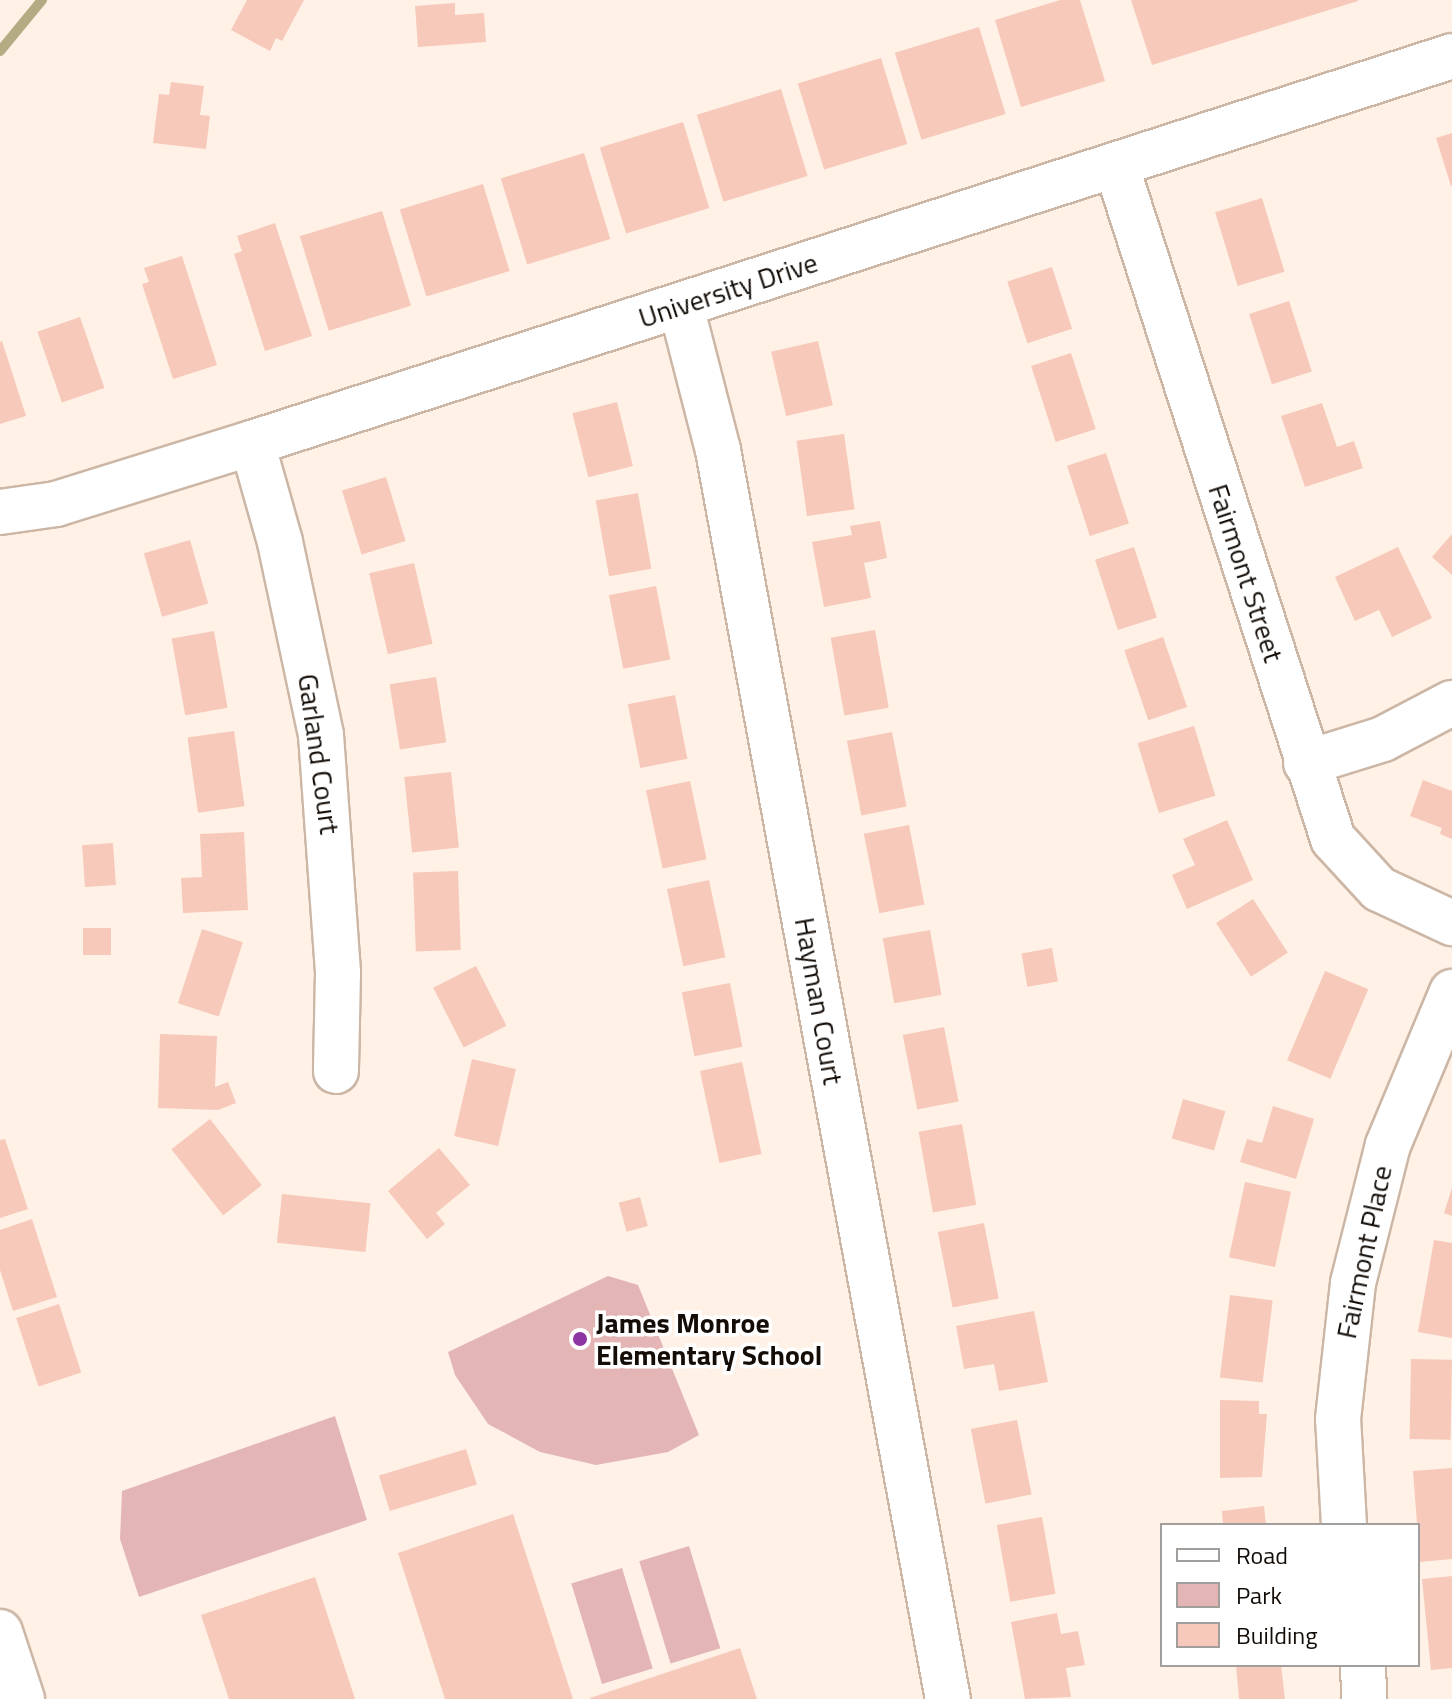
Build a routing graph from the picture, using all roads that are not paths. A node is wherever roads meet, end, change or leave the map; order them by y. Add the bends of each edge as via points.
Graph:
1 (1452, 56) edge
2 (1116, 165) junction
3 (681, 306) junction
4 (252, 443) junction
5 (0, 512) edge
6 (1452, 703) edge
7 (1306, 763) junction
8 (1452, 923) edge
9 (1452, 992) edge
10 (336, 1071) dead end
11 (1344, 1523) edge
12 (0, 1632) edge
13 (1363, 1667) edge
14 (22, 1699) edge
15 (948, 1699) edge
16 (1364, 1699) edge

1 - 2 street, University Drive
2 - 3 street, University Drive
2 - 7 street, Fairmont Street
3 - 4 street, University Drive
3 - 15 street, Hayman Court via 718,450
4 - 5 street, University Drive via 56,504
4 - 10 street, Garland Court via 280,542 321,735 338,973
6 - 7 street via 1383,739
7 - 8 street, Fairmont Street via 1333,839 1352,866 1379,889
9 - 11 street, Fairmont Place via 1388,1145 1353,1283 1338,1419
12 - 14 street
13 - 16 street

